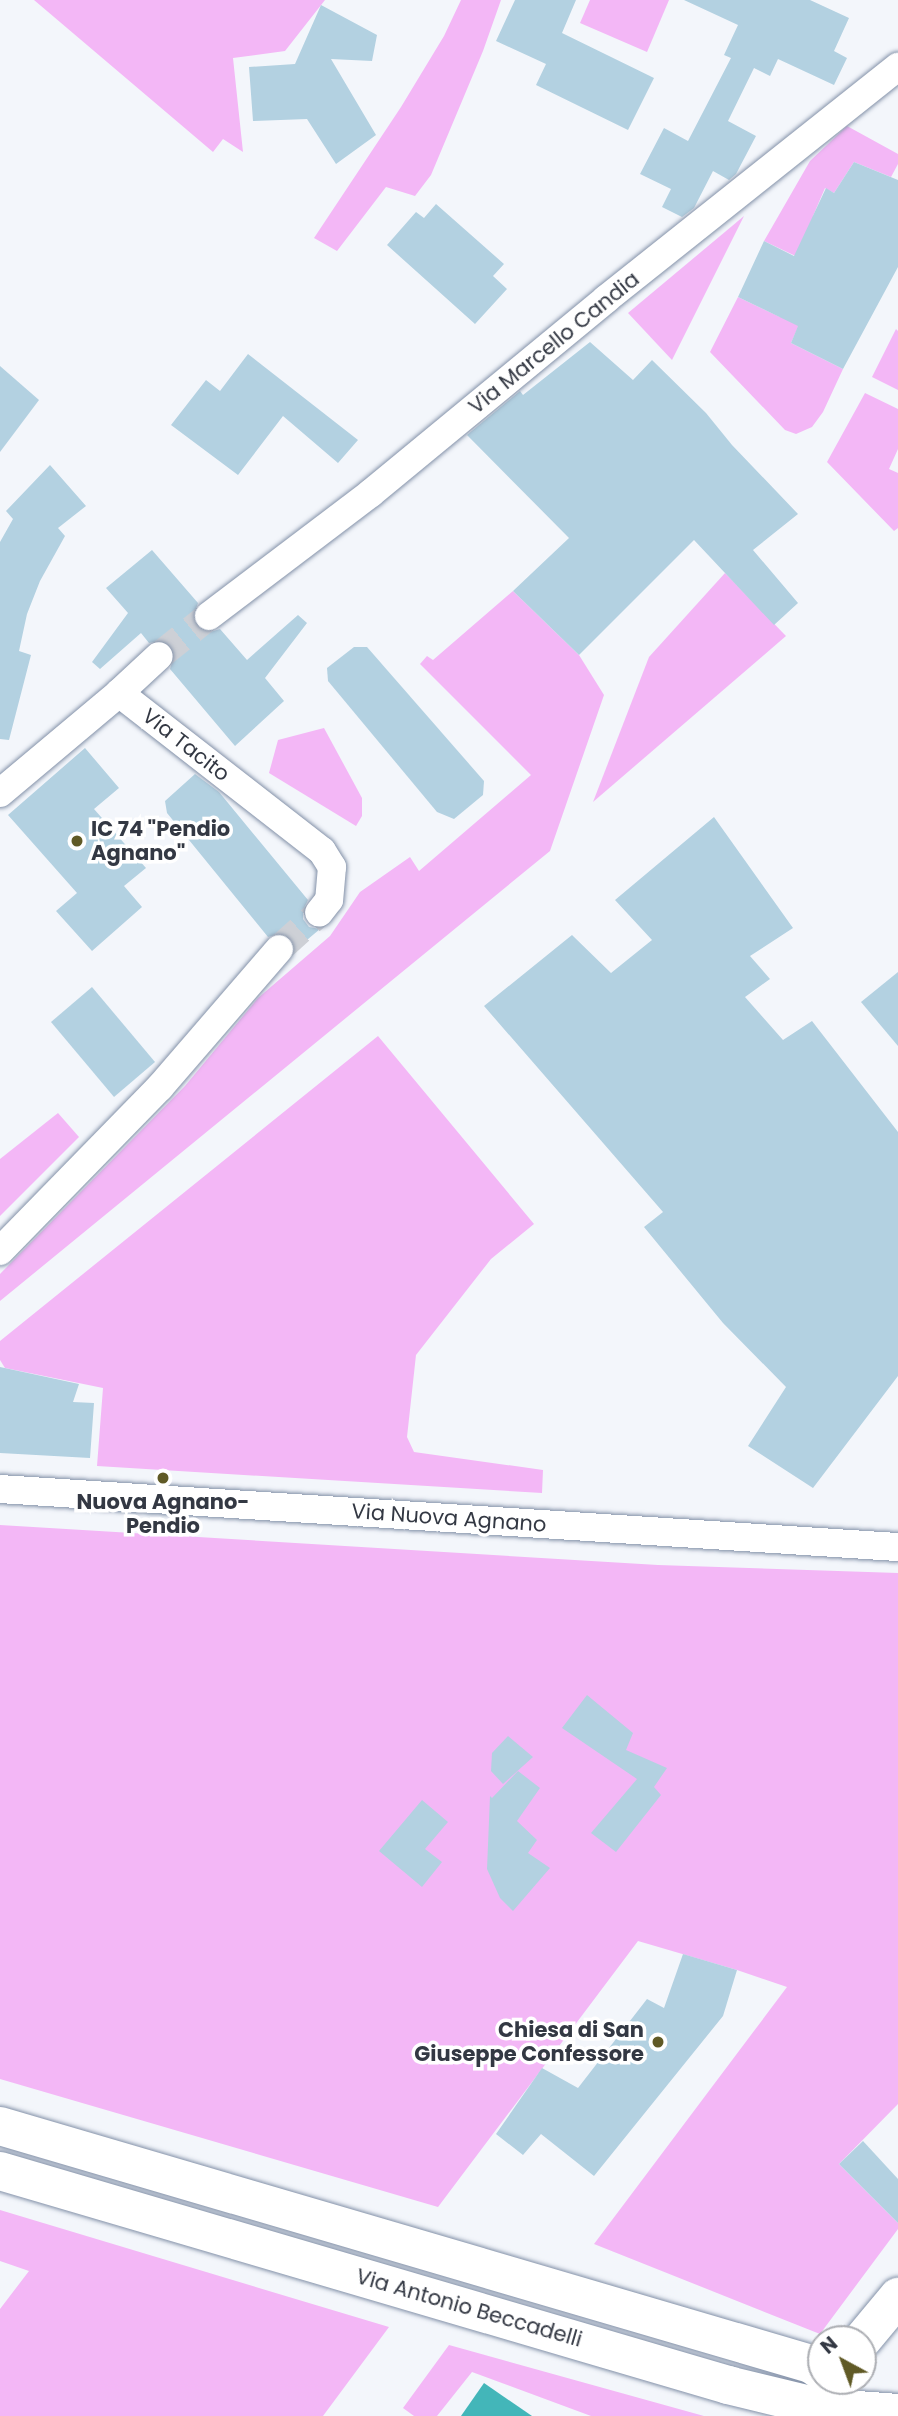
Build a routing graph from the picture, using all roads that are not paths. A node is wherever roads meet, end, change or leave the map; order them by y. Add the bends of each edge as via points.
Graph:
1 (898, 67) edge
2 (209, 616) tunnel mouth
3 (159, 656) tunnel mouth
4 (119, 693) junction
5 (0, 793) edge
6 (319, 913) tunnel mouth
7 (279, 950) tunnel mouth
8 (0, 1251) edge
9 (0, 1489) edge
10 (898, 1547) edge
11 (0, 2126) edge
12 (0, 2171) edge
13 (898, 2297) edge
14 (875, 2325) edge
15 (807, 2365) edge
16 (868, 2395) edge
17 (891, 2408) edge

1 - 2 street, Via Marcello Candia via 361,500
3 - 4 street
4 - 5 street
4 - 6 street, Via Tacito via 322,850 332,867 329,900
7 - 8 street via 160,1087
9 - 10 street, Via Nuova Agnano
11 - 15 main road, Via Antonio Beccadelli
12 - 17 main road, Via Antonio Beccadelli via 728,2385 810,2405
13 - 14 main road
16 - 17 main road, Via Antonio Beccadelli

